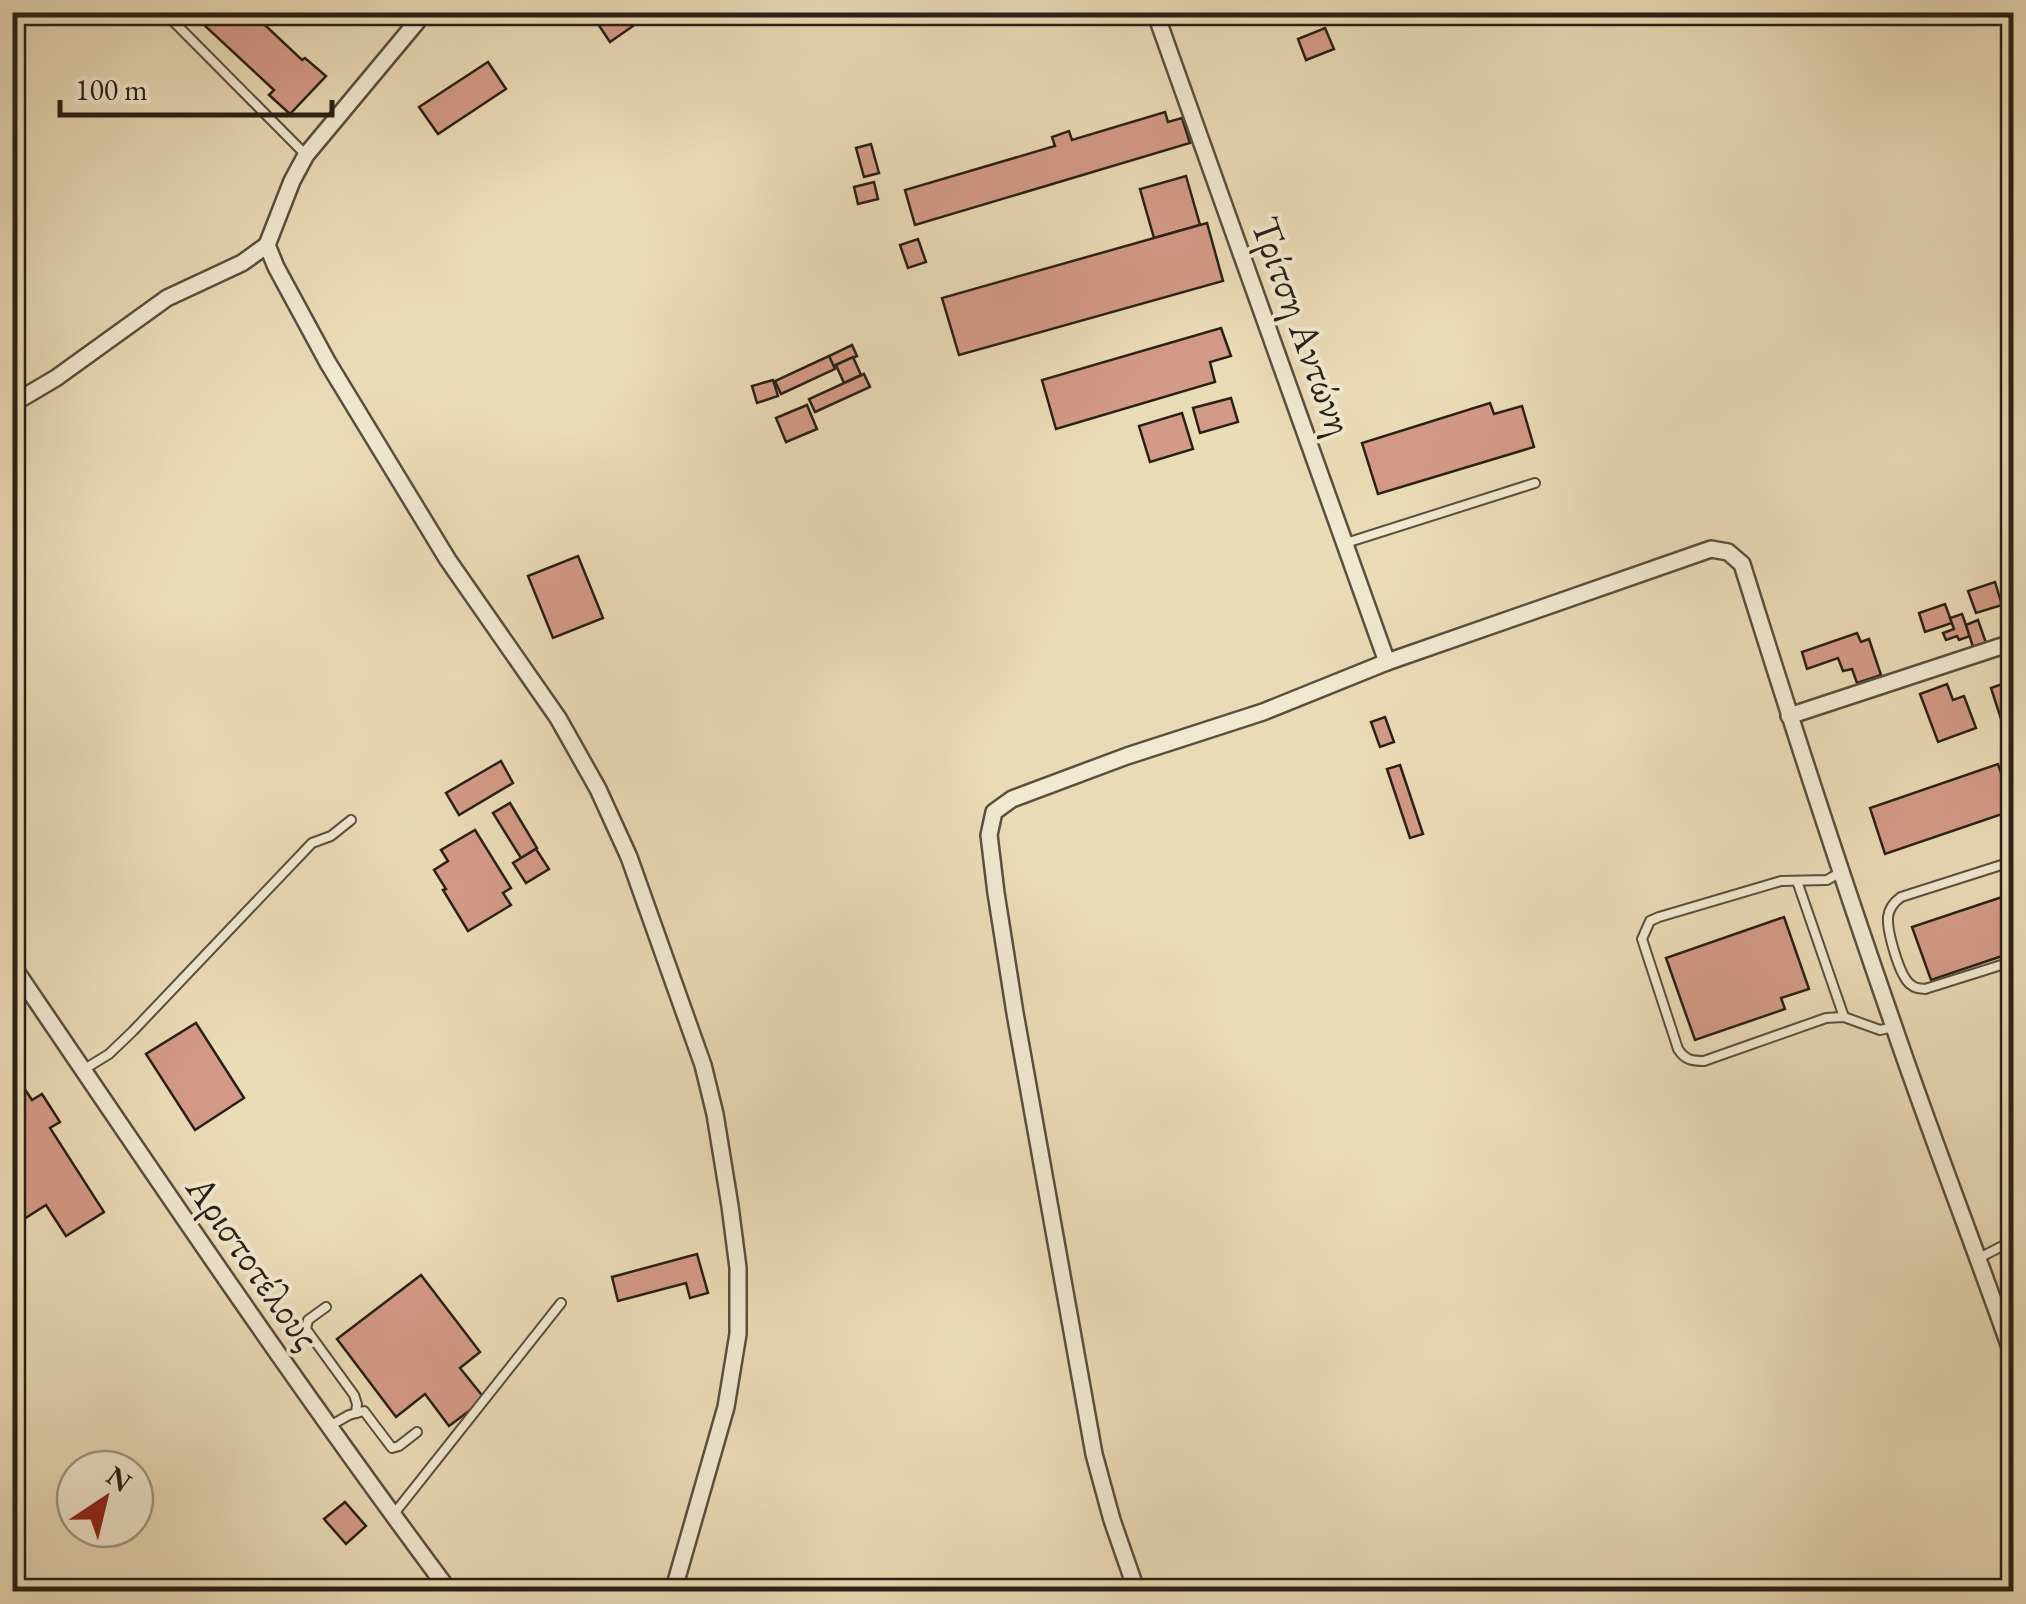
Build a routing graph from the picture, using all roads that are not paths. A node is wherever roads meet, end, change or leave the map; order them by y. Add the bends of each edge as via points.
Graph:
1 (164, 12) edge
2 (425, 12) edge
3 (1155, 12) edge
4 (306, 154) junction
5 (266, 246) junction
6 (12, 404) edge
7 (1535, 483) dead end
8 (1346, 543) junction
9 (2014, 642) edge
10 (1388, 662) junction
11 (1790, 716) junction
12 (351, 820) dead end
13 (2014, 861) edge
14 (1841, 872) junction
15 (1796, 881) junction
16 (1896, 954) junction
17 (2014, 961) edge
18 (1873, 964) junction
19 (12, 965) edge
20 (1844, 1017) junction
21 (1894, 1027) junction
22 (83, 1070) junction
23 (2014, 1240) edge
24 (1979, 1258) junction
25 (561, 1304) dead end
26 (326, 1307) dead end
27 (2014, 1359) edge
28 (356, 1412) junction
29 (328, 1427) junction
30 (417, 1432) dead end
31 (392, 1515) junction
32 (450, 1592) edge
33 (673, 1592) edge
34 (1136, 1592) edge

1 - 4 lane
2 - 4 street
3 - 8 street, Τρίτση Αντώνη
4 - 5 street
5 - 6 street via 167,298
5 - 33 street via 328,364 448,560 558,718 598,788 704,1066 738,1268 738,1334 726,1407
7 - 8 lane
8 - 10 street, Τρίτση Αντώνη
9 - 11 street
10 - 11 street via 1711,549 1742,564
10 - 34 street via 1012,798 994,812 996,892 1090,1434
11 - 14 street
12 - 22 lane via 312,844 133,1031
13 - 16 lane via 1901,897 1888,920
14 - 15 lane via 1827,880
14 - 18 street
15 - 20 lane
15 - 20 lane via 1650,922 1642,939 1678,1049 1704,1062
16 - 17 lane via 1906,980 1926,989
16 - 18 lane
18 - 21 street
19 - 22 street, Αριστοτέλους
20 - 21 lane via 1880,1030
21 - 24 street
22 - 29 street, Αριστοτέλους
23 - 24 lane
24 - 27 street
25 - 31 lane
26 - 28 lane via 306,1328 354,1395
28 - 29 lane
28 - 30 lane via 364,1411 392,1448
29 - 31 street, Αριστοτέλους
31 - 32 street, Αριστοτέλους

